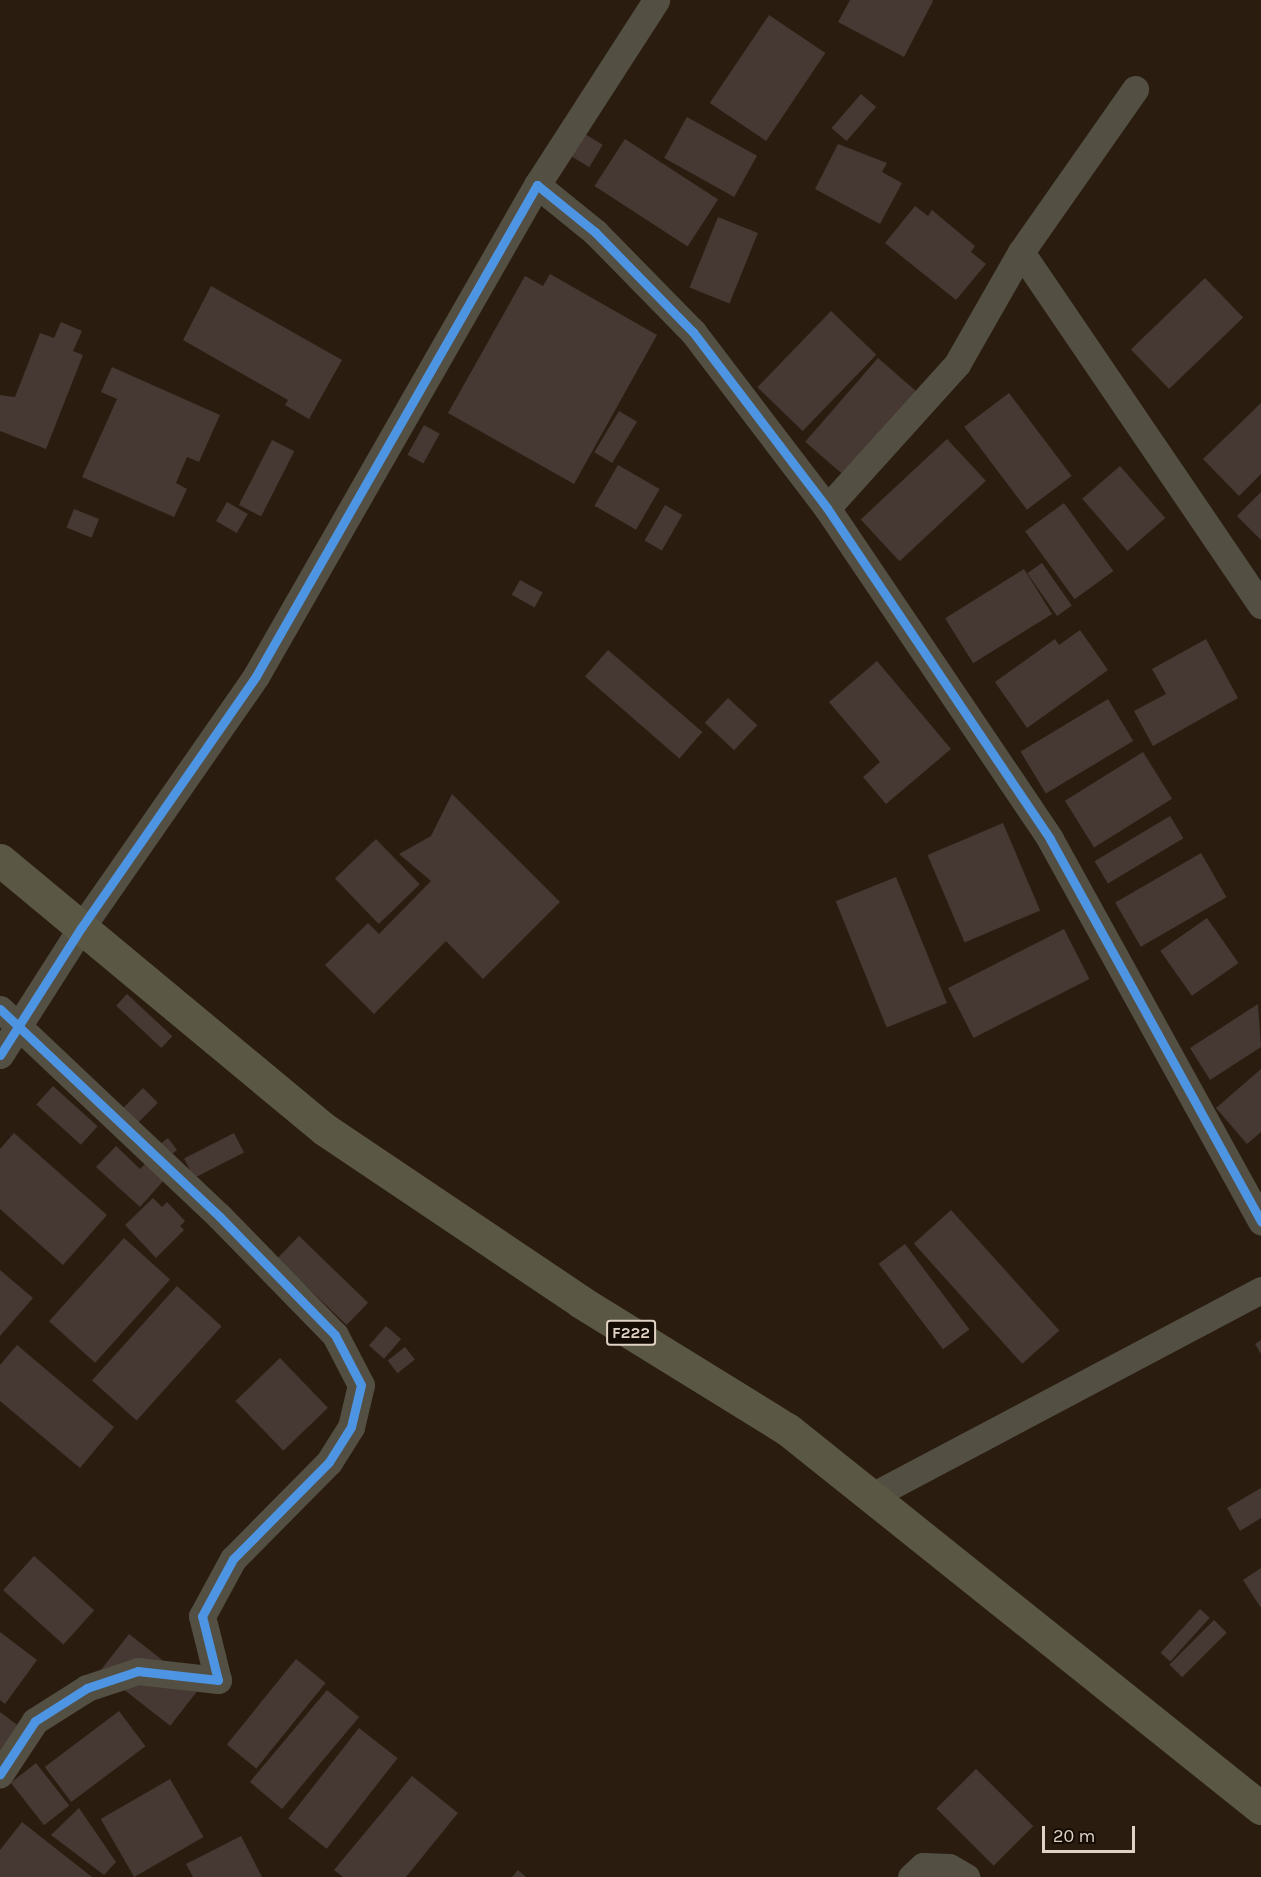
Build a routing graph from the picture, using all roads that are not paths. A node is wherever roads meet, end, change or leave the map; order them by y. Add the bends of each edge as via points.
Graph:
1 (656, 0) edge
2 (1135, 89) dead end
3 (537, 185) junction
4 (1021, 252) junction
5 (827, 508) junction
6 (1261, 605) edge
7 (0, 860) edge
8 (81, 927) junction
9 (0, 1009) edge
10 (19, 1030) junction
11 (0, 1055) edge
12 (1261, 1222) edge
13 (1261, 1290) edge
14 (872, 1496) junction
15 (0, 1774) edge
16 (1261, 1808) edge
17 (911, 1877) edge
18 (966, 1877) edge

1 - 3 street
2 - 4 street
3 - 5 street via 595,232 693,332
3 - 8 street via 256,676
4 - 5 street via 957,364
4 - 6 street
5 - 12 street via 1050,839
7 - 8 main road, F222
8 - 10 street
8 - 14 main road, F222 via 324,1129 581,1302 787,1429
9 - 10 street
10 - 11 street
10 - 15 street via 219,1216 335,1335 361,1385 351,1427 329,1462 233,1559 202,1616 218,1680 138,1671 87,1688 35,1721
13 - 14 street
14 - 16 main road, F222
17 - 18 street via 923,1866 950,1867

